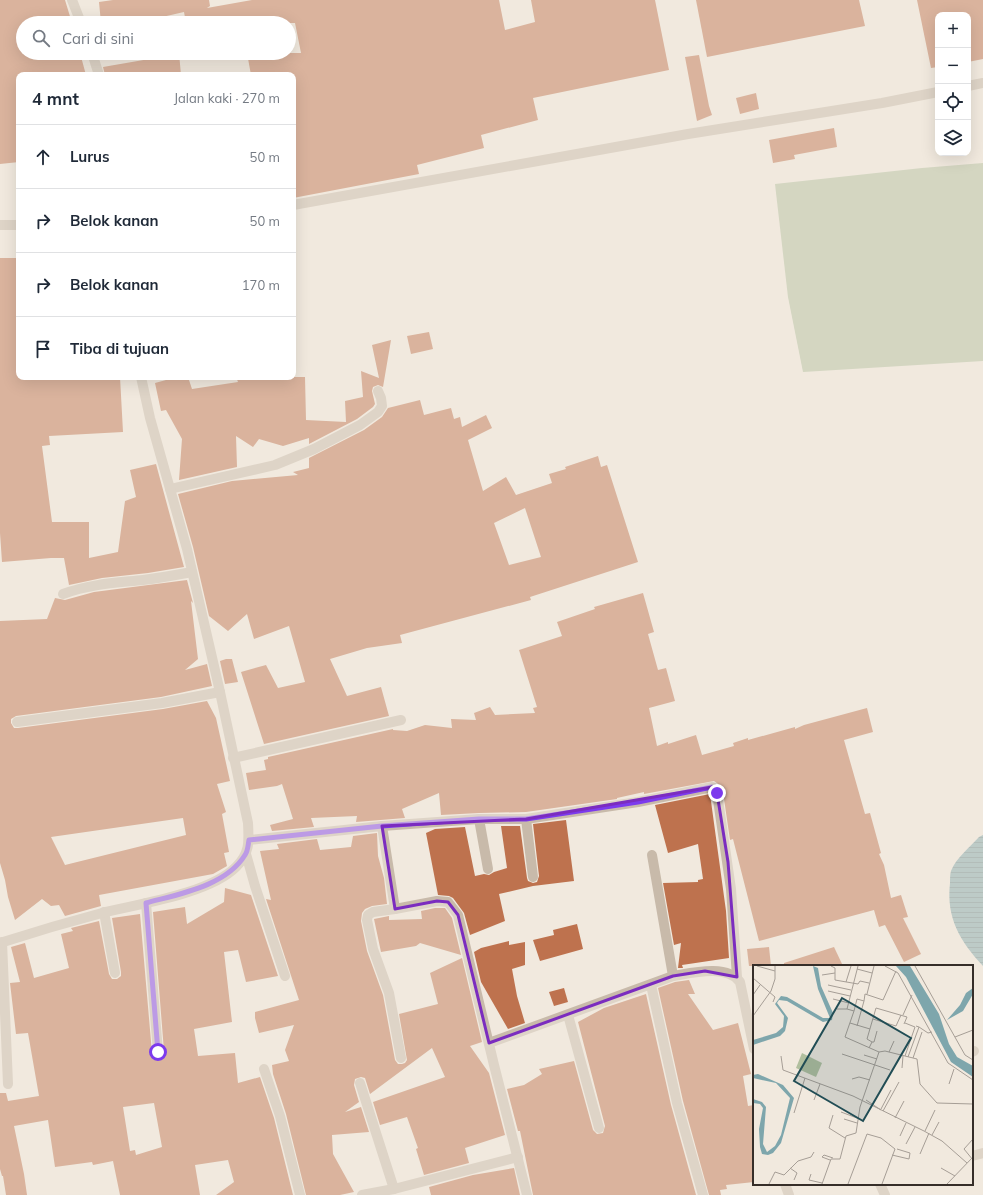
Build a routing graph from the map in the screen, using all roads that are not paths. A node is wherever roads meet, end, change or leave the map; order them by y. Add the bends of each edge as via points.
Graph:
1 (72, 0) edge
2 (78, 16) edge
3 (94, 60) edge
4 (98, 72) edge
5 (983, 83) edge
6 (971, 85) edge
7 (935, 93) edge
8 (296, 204) edge
9 (0, 225) edge
10 (16, 225) edge
11 (142, 380) edge
12 (378, 391) dead end
13 (170, 489) junction
14 (192, 572) junction
15 (63, 594) dead end
16 (220, 692) junction
17 (401, 720) dead end
18 (16, 722) dead end
19 (233, 758) junction
20 (479, 819) junction
21 (526, 819) junction
22 (382, 826) junction
23 (249, 840) junction
24 (246, 854) junction
25 (652, 855) dead end
26 (488, 869) dead end
27 (533, 876) dead end
28 (146, 903) junction
29 (395, 909) junction
30 (104, 912) junction
31 (1, 942) edge
32 (115, 973) dead end
33 (286, 976) dead end
34 (673, 976) junction
35 (736, 977) junction
36 (651, 985) junction
37 (568, 1015) junction
38 (489, 1043) junction
39 (753, 1043) edge
40 (158, 1052) dead end
41 (400, 1058) dead end
42 (264, 1069) dead end
43 (360, 1083) dead end
44 (8, 1084) dead end
45 (599, 1128) dead end
46 (518, 1157) junction
47 (785, 1185) edge
48 (880, 1185) edge
49 (394, 1189) junction
50 (300, 1195) edge
51 (362, 1195) edge
52 (527, 1195) edge
53 (703, 1195) edge
54 (789, 1195) edge
55 (885, 1195) edge

1 - 2 street
3 - 4 street
5 - 6 street
7 - 8 street
9 - 10 street
11 - 13 street
12 - 13 street via 382,406 378,412 360,425 314,449 275,465
13 - 14 street
14 - 15 street via 97,584
14 - 16 street
16 - 18 street via 162,703
16 - 19 street
17 - 19 street
19 - 23 street via 248,823
20 - 21 street
20 - 22 street
20 - 26 street
21 - 27 street
21 - 35 street via 638,802 712,787 715,789 728,862
22 - 23 street
22 - 29 street
23 - 24 street
24 - 28 street via 235,868 218,880
24 - 33 street
25 - 34 street
28 - 30 street
28 - 40 street
29 - 38 street via 437,900 448,902 458,915
29 - 41 street via 373,912 368,915 367,920 373,949 389,993
30 - 31 street
30 - 32 street
31 - 44 street
34 - 35 street via 705,971
34 - 36 street
35 - 39 street via 740,982
36 - 37 street
36 - 53 street via 677,1102
37 - 38 street
37 - 45 street
38 - 46 street
42 - 50 street via 280,1116
43 - 49 street
46 - 49 street
46 - 52 street
47 - 54 street
48 - 55 street
49 - 51 street

